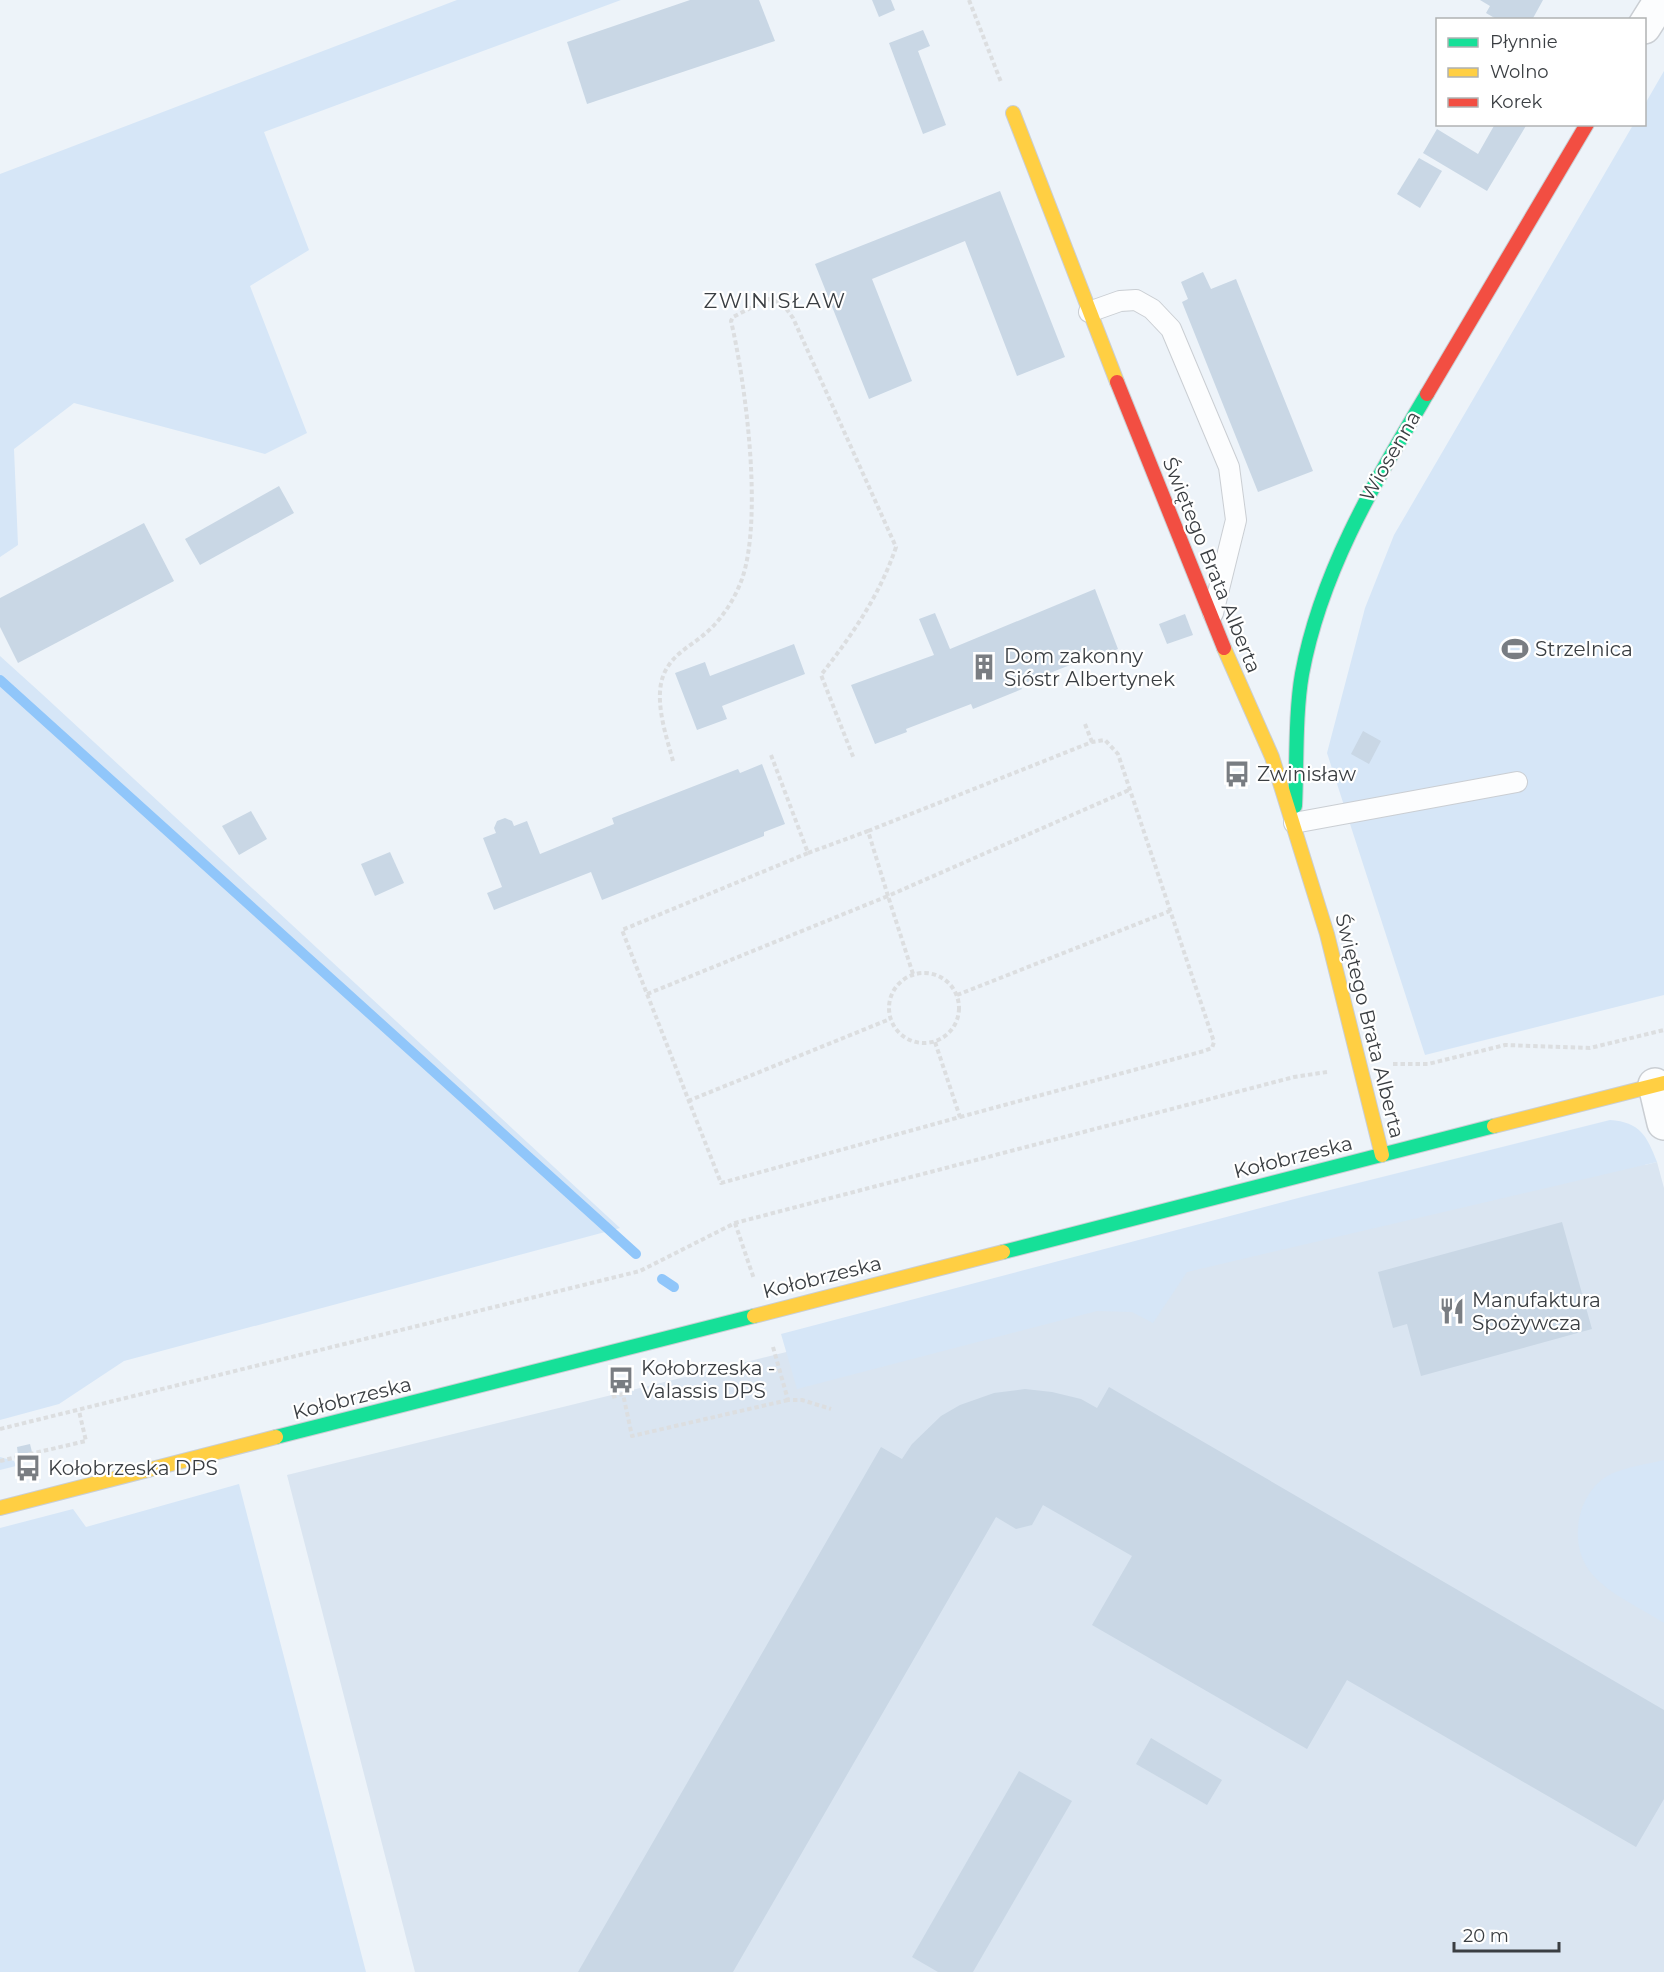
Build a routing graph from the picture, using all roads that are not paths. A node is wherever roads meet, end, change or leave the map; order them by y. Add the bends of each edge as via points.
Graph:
1 (1660, 0) edge
2 (1646, 24) edge
3 (1013, 113) road end
4 (1586, 126) edge
5 (1089, 312) junction
6 (1212, 615) junction
7 (1517, 782) dead end
8 (1294, 823) junction
9 (1659, 1084) edge
10 (1664, 1123) edge
11 (1382, 1155) junction
12 (0, 1508) edge

1 - 2 street
3 - 5 street, Świętego Brata Alberta
4 - 8 street, Wiosenna via 1364,500 1319,605 1302,676
5 - 6 street, Świętego Brata Alberta
5 - 6 lane via 1136,300 1152,309 1171,329 1229,467 1236,520
6 - 8 street, Świętego Brata Alberta via 1231,668 1272,757
7 - 8 lane
8 - 11 street, Świętego Brata Alberta via 1327,934
9 - 10 street
9 - 11 street, Kołobrzeska
11 - 12 street, Kołobrzeska

